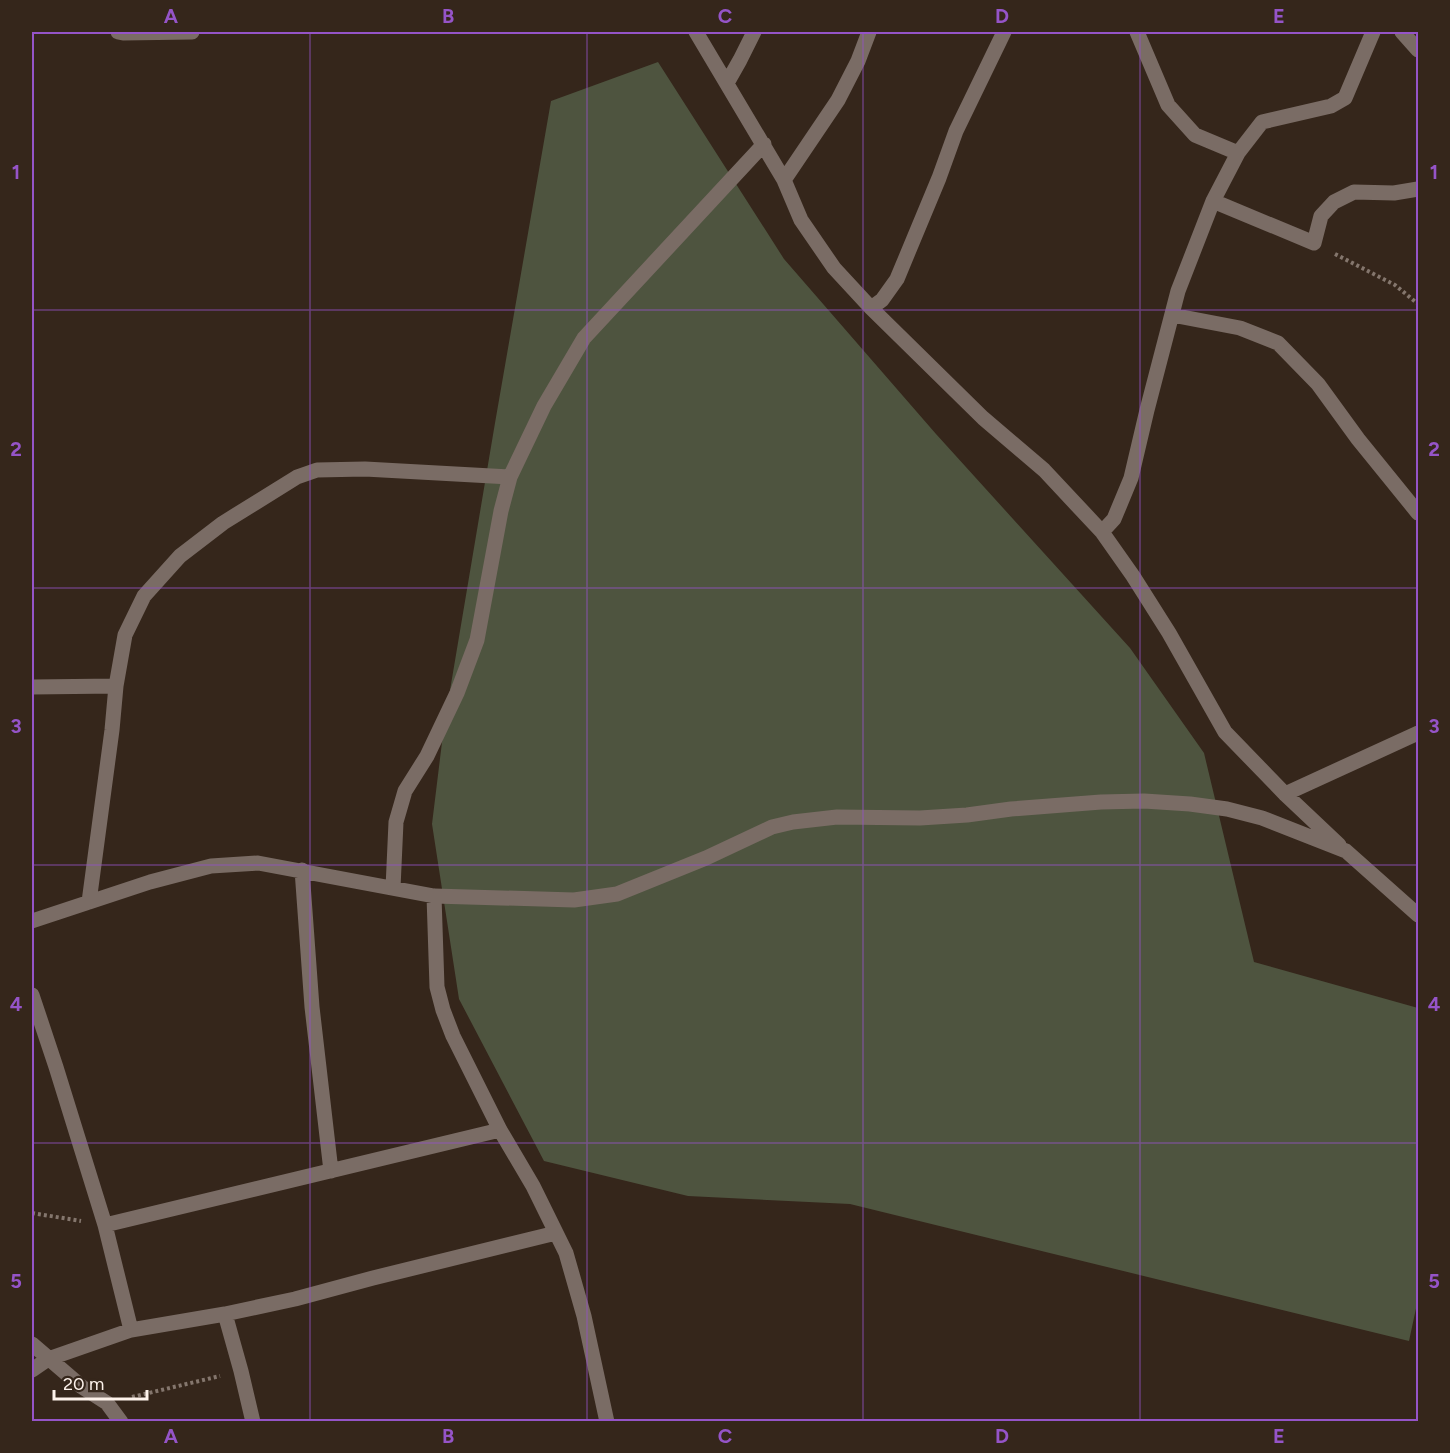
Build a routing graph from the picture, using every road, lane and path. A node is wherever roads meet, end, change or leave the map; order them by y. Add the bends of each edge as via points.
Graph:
1 (118, 32) edge
2 (192, 32) edge
3 (696, 32) edge
4 (754, 32) edge
5 (868, 32) edge
6 (1004, 32) edge
7 (1137, 32) edge
8 (1373, 32) edge
9 (1402, 32) edge
10 (1419, 50) edge
11 (728, 83) junction
12 (764, 144) junction
13 (1238, 153) junction
14 (784, 180) junction
15 (1419, 189) edge
16 (1213, 201) junction
17 (1314, 243) junction
18 (1419, 304) edge
19 (871, 308) junction
20 (1172, 315) junction
21 (510, 477) junction
22 (1419, 513) edge
23 (1102, 532) junction
24 (116, 686) junction
25 (32, 687) edge
26 (1419, 732) edge
27 (1285, 794) junction
28 (1346, 851) junction
29 (303, 870) junction
30 (393, 888) junction
31 (434, 896) junction
32 (88, 902) junction
33 (1419, 915) edge
34 (32, 921) edge
35 (32, 995) edge
36 (500, 1130) junction
37 (331, 1171) junction
38 (32, 1213) edge
39 (105, 1225) junction
40 (556, 1233) junction
41 (225, 1314) junction
42 (131, 1330) junction
43 (32, 1344) edge
44 (48, 1359) junction
45 (32, 1370) edge
46 (241, 1371) junction
47 (108, 1403) junction
48 (121, 1422) edge
49 (253, 1422) edge
50 (607, 1422) edge

1 - 2 street
3 - 11 street
4 - 11 street
5 - 14 street via 838,100
6 - 19 street via 956,131 897,279
7 - 13 street via 1168,105 1195,135
8 - 13 street via 1345,98 1331,106 1262,122
9 - 10 street
11 - 12 street
12 - 14 street
12 - 21 street via 584,338 544,406
13 - 16 street
14 - 19 street via 801,220 834,268
15 - 17 street via 1354,192 1334,202 1321,216
16 - 17 street
16 - 20 street
17 - 18 path via 1395,285
19 - 23 street via 982,418 1044,470
20 - 22 street via 1240,328 1278,343 1318,384
20 - 23 street via 1131,478 1114,519
21 - 24 street via 365,469 316,470 297,477 223,523 180,556 144,596 125,635
21 - 30 street via 477,640 427,756 405,791 396,822
23 - 27 street via 1169,633 1226,732
24 - 25 street
24 - 32 street
26 - 27 street
27 - 28 street
28 - 31 street via 1262,818 1227,809 1144,801 1101,802 967,815 793,822 772,827 617,894 597,897 574,900
28 - 33 street
29 - 30 street
29 - 32 street via 258,863 211,866
29 - 37 street via 312,1006
30 - 31 street
31 - 36 street via 437,987 443,1010
32 - 34 street
35 - 39 street
36 - 37 street
36 - 40 street
37 - 39 street
38 - 39 path
39 - 42 street
40 - 41 street
40 - 50 street via 566,1252 584,1316
41 - 42 street
41 - 46 street
42 - 44 street
43 - 44 street
44 - 45 street
44 - 47 street
46 - 47 path
46 - 49 street
47 - 48 street

